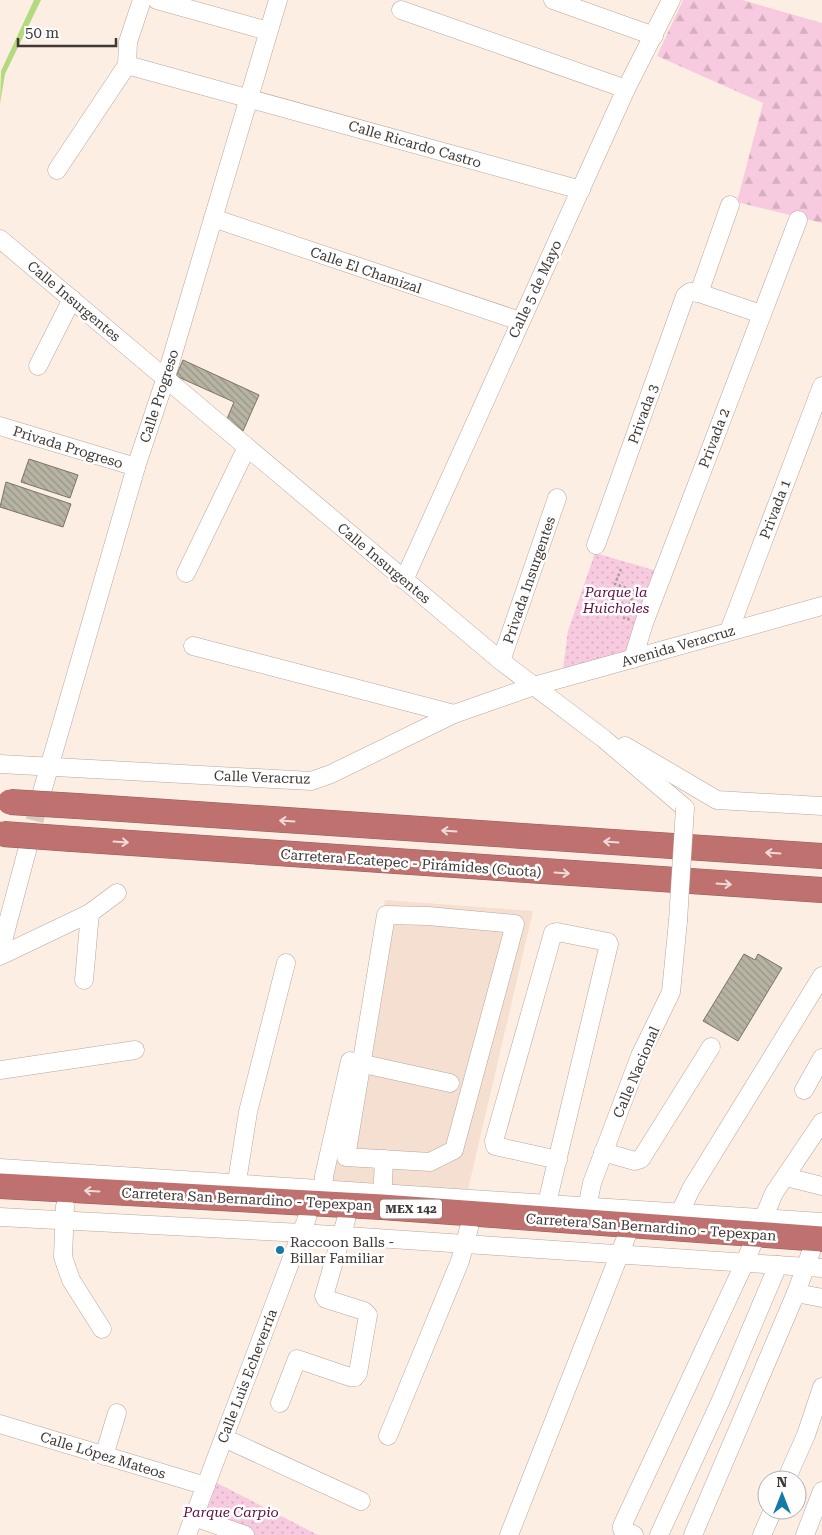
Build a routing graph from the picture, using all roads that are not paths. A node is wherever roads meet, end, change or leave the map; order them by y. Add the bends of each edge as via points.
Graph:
1 (142, 0) edge
2 (157, 0) edge
3 (278, 0) edge
4 (554, 0) edge
5 (671, 0) edge
6 (401, 10) dead end
7 (268, 31) junction
8 (654, 36) junction
9 (127, 64) junction
10 (626, 89) junction
11 (249, 98) junction
12 (57, 170) dead end
13 (582, 190) junction
14 (730, 205) dead end
15 (213, 218) junction
16 (798, 220) dead end
17 (0, 239) edge
18 (698, 293) junction
19 (72, 299) junction
20 (761, 314) junction
21 (520, 321) junction
22 (38, 366) dead end
23 (166, 377) junction
24 (822, 386) edge
25 (0, 426) edge
26 (247, 447) junction
27 (136, 467) junction
28 (557, 498) dead end
29 (596, 545) dead end
30 (186, 573) dead end
31 (404, 580) junction
32 (822, 606) edge
33 (729, 631) junction
34 (193, 646) dead end
35 (633, 659) junction
36 (501, 661) junction
37 (534, 686) junction
38 (454, 714) junction
39 (604, 739) junction
40 (0, 764) edge
41 (48, 767) junction
42 (42, 792) tunnel mouth
43 (5, 802) edge
44 (822, 806) edge
45 (1, 834) edge
46 (28, 848) tunnel mouth
47 (822, 856) edge
48 (822, 890) edge
49 (117, 893) dead end
50 (90, 913) junction
51 (678, 920) joint
52 (0, 952) edge
53 (0, 956) edge
54 (286, 963) dead end
55 (822, 976) edge
56 (84, 980) dead end
57 (710, 1047) dead end
58 (135, 1050) dead end
59 (822, 1058) edge
60 (361, 1062) junction
61 (0, 1070) edge
62 (450, 1083) dead end
63 (804, 1090) dead end
64 (822, 1122) edge
65 (604, 1152) junction
66 (384, 1159) junction
67 (558, 1160) junction
68 (0, 1168) edge
69 (786, 1177) junction
70 (0, 1186) edge
71 (822, 1186) edge
72 (236, 1191) junction
73 (383, 1200) junction
74 (0, 1203) edge
75 (547, 1203) junction
76 (314, 1211) junction
77 (65, 1214) junction
78 (585, 1214) junction
79 (0, 1217) edge
80 (675, 1221) junction
81 (822, 1222) edge
82 (343, 1228) junction
83 (467, 1236) junction
84 (625, 1239) junction
85 (754, 1240) junction
86 (816, 1256) edge
87 (778, 1265) junction
88 (796, 1293) junction
89 (822, 1298) edge
90 (102, 1329) dead end
91 (822, 1387) edge
92 (280, 1403) dead end
93 (117, 1413) dead end
94 (0, 1424) edge
95 (388, 1436) dead end
96 (224, 1438) junction
97 (104, 1456) junction
98 (790, 1470) edge
99 (206, 1486) junction
100 (822, 1491) edge
101 (361, 1501) dead end
102 (194, 1516) junction
103 (769, 1520) edge
104 (188, 1535) edge
105 (245, 1535) edge
106 (509, 1535) edge
107 (634, 1535) edge
108 (659, 1535) edge
109 (693, 1535) edge
110 (762, 1535) edge
111 (805, 1535) edge

1 - 9 street via 128,42
2 - 7 street
3 - 7 street, Calle Progreso
4 - 8 street
5 - 8 street, Calle 5 de Mayo
6 - 10 street
7 - 11 street, Calle Progreso
8 - 10 street, Calle 5 de Mayo
9 - 11 street, Calle Ricardo Castro
9 - 12 street
10 - 13 street, Calle 5 de Mayo
11 - 13 street, Calle Ricardo Castro
11 - 15 street, Calle Progreso
13 - 21 street, Calle 5 de Mayo
14 - 18 street
15 - 21 street, Calle El Chamizal
15 - 23 street, Calle Progreso
16 - 20 street, Privada 2
17 - 19 street, Calle Insurgentes
18 - 20 street
18 - 29 street, Privada 3 via 690,292 685,296
19 - 22 street
19 - 23 street, Calle Insurgentes
20 - 35 street, Privada 2
21 - 31 street, Calle 5 de Mayo
23 - 26 street, Calle Insurgentes
23 - 27 street, Calle Progreso
24 - 33 street, Privada 1
25 - 27 street, Privada Progreso
26 - 30 street
26 - 31 street, Calle Insurgentes
27 - 41 street, Calle Progreso
28 - 36 street, Privada Insurgentes
31 - 36 street, Calle Insurgentes
32 - 33 street, Avenida Veracruz
33 - 35 street, Avenida Veracruz
34 - 38 street
35 - 37 street, Avenida Veracruz
36 - 37 street, Calle Insurgentes
37 - 38 street, Calle Veracruz
37 - 39 street, Calle Insurgentes
38 - 41 street, Calle Veracruz via 311,781
39 - 44 street via 624,745 717,800
39 - 51 street, Calle Insurgentes, bridge via 685,808
40 - 41 street, Calle Veracruz
41 - 42 street, Calle Progreso
47 -> 43 highway, bridge
45 -> 48 highway, Carretera Ecatepec - Pirámides (Cuota), bridge
46 - 52 street
49 - 50 street
50 - 53 street
50 - 56 street
51 - 65 street, Calle Nacional via 671,992 640,1056
54 - 72 street via 248,1112
55 - 80 street
57 - 65 street via 638,1161
58 - 61 street
59 - 63 street
60 - 62 street
60 - 66 street via 346,1157
60 - 66 street via 386,914 515,924 454,1150 430,1162
60 - 76 street, Calle Luis Echeverría via 348,1063
64 - 69 street
65 - 78 street, Calle Nacional
66 - 73 street
67 - 67 street via 495,1146 494,1140 553,933 557,932 609,944
67 - 75 street
68 - 72 street
69 - 71 street
69 - 85 street via 774,1193
72 -> 70 highway, Carretera San Bernardino - Tepexpan / MEX 142
72 - 76 highway, Carretera San Bernardino - Tepexpan / MEX 142
73 - 75 street
73 - 76 highway, Carretera San Bernardino - Tepexpan / MEX 142
73 - 78 highway, Carretera San Bernardino - Tepexpan / MEX 142
74 - 77 highway, Carretera San Bernardino - Tepexpan / MEX 142
75 - 78 street
76 - 77 highway, Carretera San Bernardino - Tepexpan / MEX 142
76 - 82 highway, Carretera San Bernardino - Tepexpan / MEX 142
76 - 96 street, Calle Luis Echeverría
77 - 79 street
77 - 90 street via 63,1257 71,1280
78 - 80 street
78 - 84 highway, Carretera San Bernardino - Tepexpan / MEX 142
80 - 84 highway, Carretera San Bernardino - Tepexpan / MEX 142
80 - 85 highway, Carretera San Bernardino - Tepexpan / MEX 142
81 - 85 street
82 - 83 highway, Carretera San Bernardino - Tepexpan / MEX 142
82 - 92 street via 324,1296 368,1315 358,1373 356,1377 350,1377 297,1359
83 - 84 highway, Carretera San Bernardino - Tepexpan / MEX 142
83 - 95 street
84 - 85 highway, Carretera San Bernardino - Tepexpan / MEX 142
84 - 106 street
85 - 86 highway, Carretera San Bernardino - Tepexpan / MEX 142
85 - 87 street
85 - 107 street via 622,1526
86 - 87 street
86 - 88 street
87 - 108 street
88 - 89 street
88 - 109 street
91 - 98 street
93 - 97 street
94 - 97 street, Calle López Mateos
96 - 99 street, Calle Luis Echeverría
96 - 101 street
97 - 99 street, Calle López Mateos
99 - 102 street, Calle Luis Echeverría
100 - 111 street
102 - 104 street, Calle Luis Echeverría
102 - 105 street
103 - 110 street

